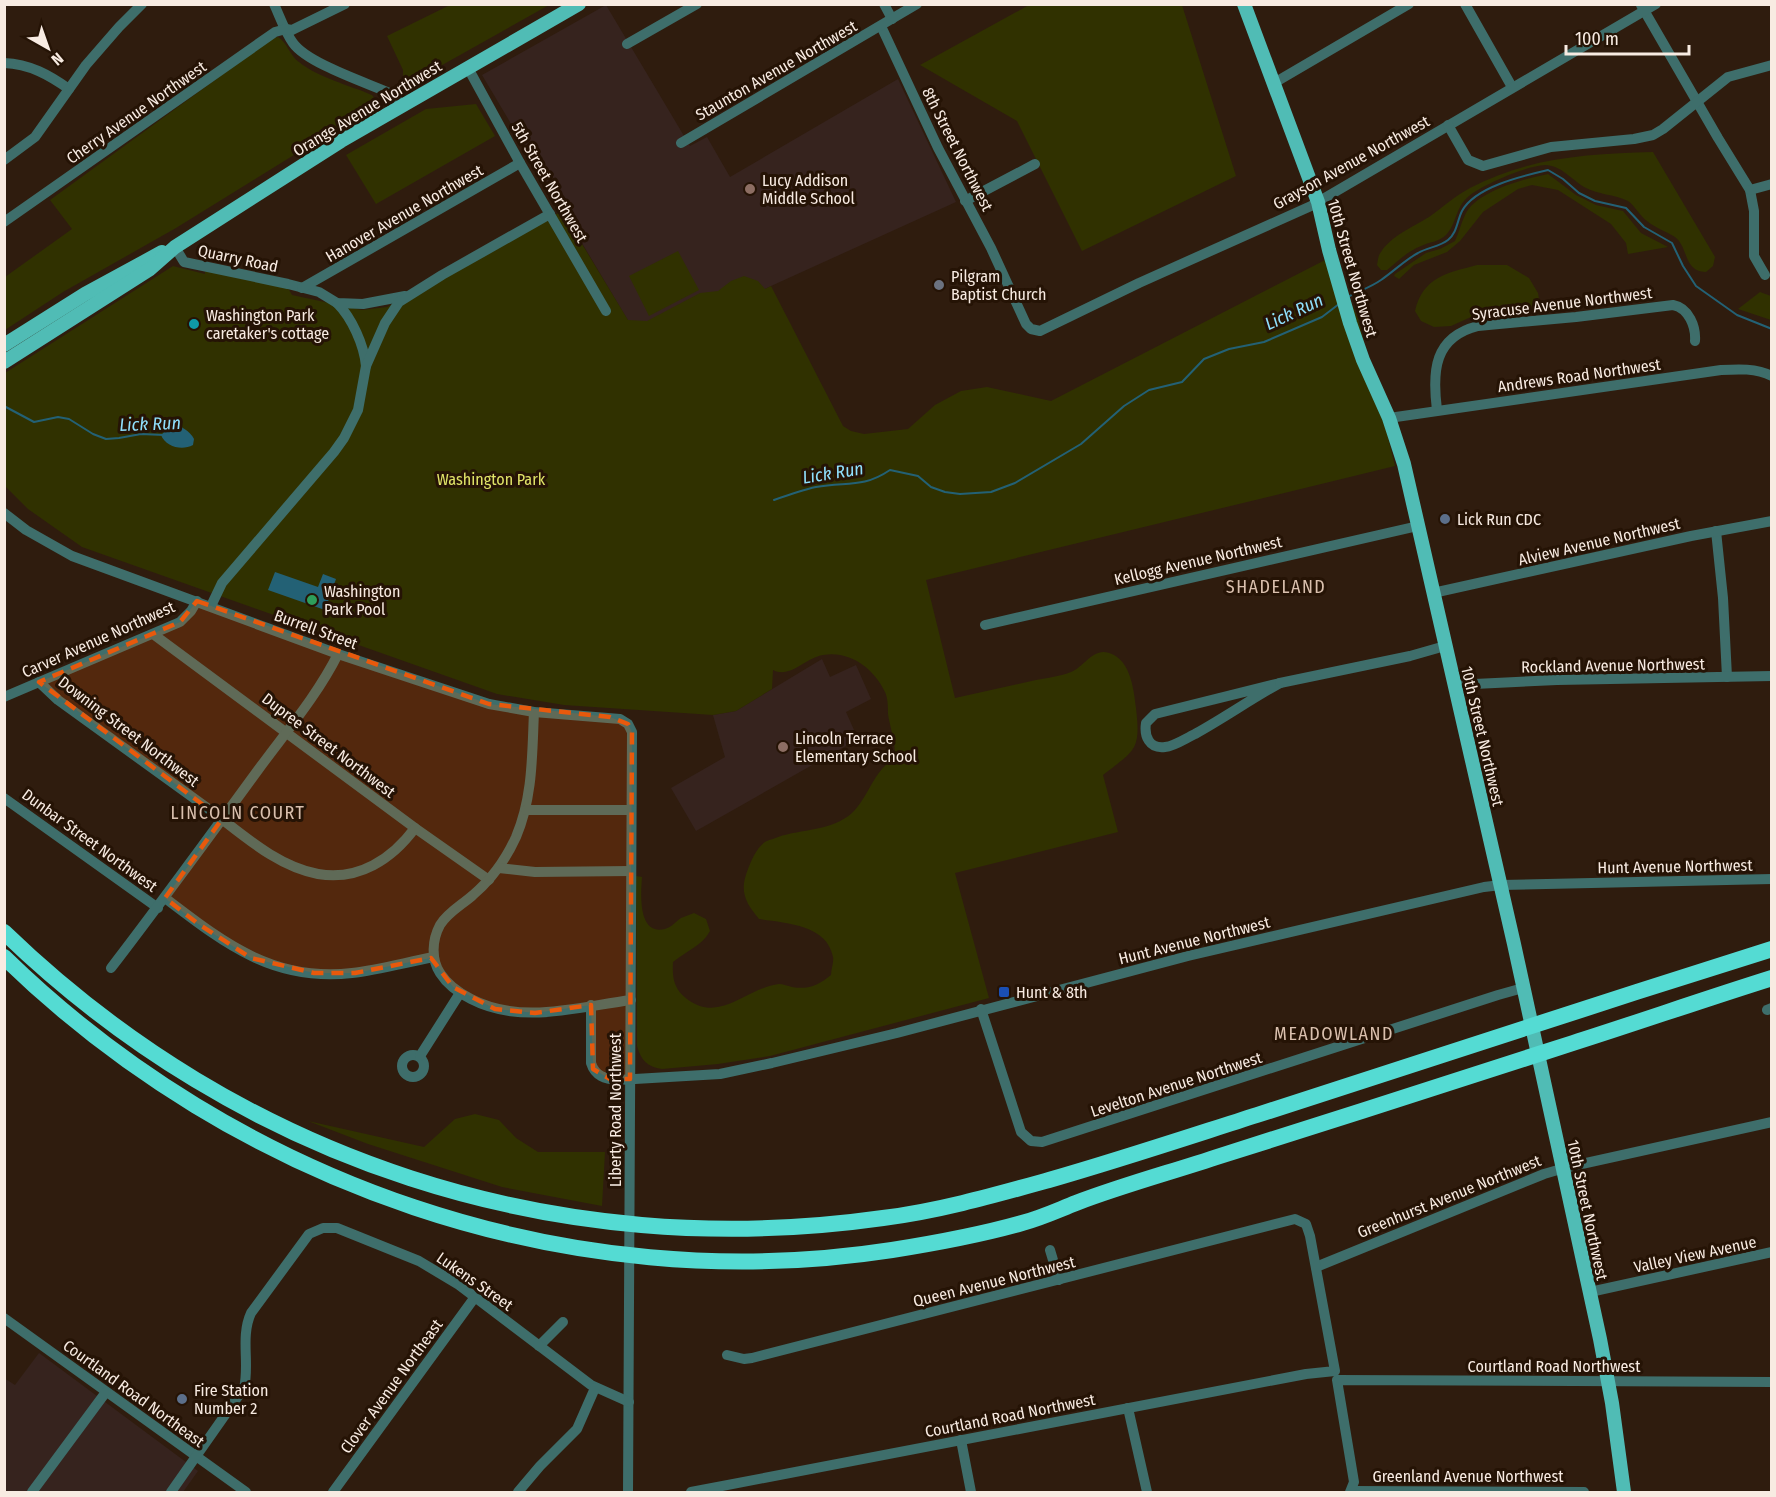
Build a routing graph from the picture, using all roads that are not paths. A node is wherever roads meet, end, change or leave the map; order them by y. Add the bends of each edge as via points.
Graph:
1 (142, 4) edge
2 (274, 4) edge
3 (345, 4) edge
4 (579, 4) edge
5 (697, 4) edge
6 (884, 4) edge
7 (917, 4) edge
8 (1244, 4) edge
9 (1409, 4) edge
10 (1465, 4) edge
11 (1656, 4) edge
12 (1643, 8) edge
13 (892, 19) junction
14 (881, 26) junction
15 (286, 29) junction
16 (627, 44) dead end
17 (4, 63) edge
18 (1772, 65) edge
19 (468, 68) junction
20 (1274, 83) junction
21 (1512, 87) junction
22 (69, 89) junction
23 (1696, 102) junction
24 (402, 105) junction
25 (1448, 125) junction
26 (681, 143) dead end
27 (4, 160) edge
28 (520, 163) junction
29 (1035, 164) dead end
30 (1772, 184) edge
31 (1750, 190) junction
32 (965, 201) junction
33 (1318, 201) junction
34 (550, 214) junction
35 (4, 222) edge
36 (175, 247) junction
37 (1765, 275) dead end
38 (1008, 285) joint
39 (302, 288) junction
40 (406, 296) junction
41 (337, 303) junction
42 (606, 311) dead end
43 (1695, 341) dead end
44 (4, 345) edge
45 (4, 362) edge
46 (366, 366) junction
47 (1772, 376) edge
48 (1437, 410) junction
49 (1389, 417) junction
50 (4, 513) edge
51 (1772, 521) edge
52 (1418, 526) junction
53 (1716, 531) junction
54 (1433, 592) junction
55 (197, 601) junction
56 (211, 606) junction
57 (985, 625) dead end
58 (153, 634) junction
59 (1446, 646) junction
60 (338, 654) junction
61 (1772, 676) edge
62 (1727, 677) junction
63 (39, 682) junction
64 (1280, 682) junction
65 (1454, 685) junction
66 (4, 697) edge
67 (534, 712) junction
68 (630, 727) joint
69 (286, 732) junction
70 (4, 798) edge
71 (526, 810) junction
72 (631, 810) junction
73 (222, 819) junction
74 (415, 828) junction
75 (499, 868) junction
76 (631, 871) junction
77 (489, 879) junction
78 (1772, 879) edge
79 (1501, 885) junction
80 (161, 903) junction
81 (4, 932) edge
82 (1772, 949) edge
83 (4, 957) edge
84 (434, 957) junction
85 (111, 968) dead end
86 (1772, 978) edge
87 (1523, 988) junction
88 (460, 993) junction
89 (631, 1000) junction
90 (591, 1005) junction
91 (981, 1010) junction
92 (420, 1056) dead end
93 (630, 1078) junction
94 (1772, 1122) edge
95 (1563, 1169) junction
96 (1050, 1250) dead end
97 (1772, 1252) edge
98 (1316, 1267) junction
99 (1059, 1280) junction
100 (1590, 1292) junction
101 (475, 1297) junction
102 (4, 1318) edge
103 (563, 1322) dead end
104 (539, 1346) junction
105 (727, 1354) dead end
106 (1336, 1376) junction
107 (1608, 1381) junction
108 (1772, 1382) edge
109 (595, 1388) junction
110 (106, 1392) junction
111 (629, 1402) junction
112 (1128, 1408) junction
113 (962, 1440) junction
114 (197, 1458) junction
115 (32, 1492) edge
116 (171, 1492) edge
117 (246, 1492) edge
118 (333, 1492) edge
119 (518, 1492) edge
120 (628, 1492) edge
121 (690, 1492) edge
122 (971, 1492) edge
123 (1147, 1492) edge
124 (1351, 1492) edge
125 (1584, 1492) edge
126 (1624, 1492) edge

1 - 22 street
2 - 15 street
3 - 15 street, Cherry Avenue Northwest via 292,30
4 - 19 main road, Orange Avenue Northwest
5 - 16 street
6 - 13 street
7 - 13 street, Staunton Avenue Northwest
8 - 20 main road, 10th Street Northwest
9 - 20 street
10 - 21 street
11 - 12 street, Grayson Avenue Northwest
12 - 21 street, Grayson Avenue Northwest
12 - 23 street
13 - 14 street, Staunton Avenue Northwest
14 - 26 street, Staunton Avenue Northwest
14 - 32 street, 8th Street Northwest
15 - 24 street via 304,54 394,95
15 - 35 street, Cherry Avenue Northwest via 275,32
17 - 22 street via 39,70
18 - 23 street via 1728,76
19 - 24 main road, Orange Avenue Northwest
19 - 28 street, 5th Street Northwest
20 - 33 main road, 10th Street Northwest
21 - 25 street, Grayson Avenue Northwest
22 - 27 street via 35,137
23 - 25 street via 1663,129 1646,137 1551,147 1483,166 1468,160
23 - 31 street
24 - 36 main road, Orange Avenue Northwest
25 - 33 street, Grayson Avenue Northwest
28 - 34 street, 5th Street Northwest
28 - 39 street, Hanover Avenue Northwest
29 - 32 street
30 - 31 street
31 - 37 street via 1754,256
32 - 38 street, 8th Street Northwest
33 - 38 street, Grayson Avenue Northwest via 1040,331 1026,324
33 - 49 main road, 10th Street Northwest via 1350,323
34 - 40 street
34 - 42 street, 5th Street Northwest
36 - 39 street, Quarry Road via 184,262
36 - 44 main road, Orange Avenue Northwest via 85,294
36 - 45 main road, Orange Avenue Northwest via 150,269
39 - 41 street, Quarry Road via 319,292
40 - 41 street via 363,304
40 - 46 street via 385,323
41 - 46 street via 348,316
43 - 48 street, Syracuse Avenue Northwest via 1694,324 1682,308 1673,305 1466,329 1448,342 1437,360
46 - 56 street via 358,410 344,438 222,583
47 - 48 street, Andrews Road Northwest via 1745,369 1721,370
48 - 49 street, Andrews Road Northwest
49 - 52 main road, 10th Street Northwest
50 - 55 street, Burrell Street via 72,556
51 - 53 street, Alview Avenue Northwest
52 - 54 main road, 10th Street Northwest
52 - 57 street, Kellogg Avenue Northwest
53 - 54 street, Alview Avenue Northwest
53 - 62 street
54 - 59 main road, 10th Street Northwest
55 - 56 street, Burrell Street
55 - 58 street, Carver Avenue Northwest via 180,622
56 - 60 street, Burrell Street
58 - 63 street, Carver Avenue Northwest
58 - 69 street, Dupree Street Northwest
59 - 64 street
59 - 65 main road, 10th Street Northwest
60 - 67 street, Burrell Street via 480,701
60 - 69 street
61 - 62 street, Rockland Avenue Northwest
62 - 65 street, Rockland Avenue Northwest
63 - 66 street, Carver Avenue Northwest
63 - 73 street, Downing Street Northwest via 58,700
64 - 64 street via 1155,714 1146,723 1146,736 1153,745 1170,746
65 - 79 main road, 10th Street Northwest
67 - 68 street, Burrell Street via 610,717 623,720
67 - 71 street
68 - 72 street, Liberty Road Northwest
69 - 73 street
69 - 74 street, Dupree Street Northwest
70 - 80 street, Dunbar Street Northwest
71 - 72 street
71 - 75 street
72 - 76 street, Liberty Road Northwest
73 - 74 street, Downing Street Northwest via 293,867 331,875 359,872 378,863 396,851
73 - 80 street
74 - 77 street, Dupree Street Northwest
75 - 76 street via 535,872
75 - 77 street
76 - 89 street, Liberty Road Northwest
77 - 84 street via 444,920 434,940
78 - 79 street, Hunt Avenue Northwest
79 - 87 main road, 10th Street Northwest
79 - 91 street, Hunt Avenue Northwest via 1188,956
80 - 84 street, Dunbar Street Northwest via 251,958 294,970 350,973
80 - 85 street
81 - 82 highway via 79,999 163,1060 242,1107 364,1163 434,1187 566,1216 729,1229 883,1218 1004,1193 1121,1159
83 - 86 highway via 89,1032 215,1118 301,1162 376,1193 475,1227 578,1249 674,1259 766,1261 827,1258 993,1231
84 - 88 street via 441,975
87 - 91 street, Levelton Avenue Northwest via 1037,1142 1021,1132
87 - 95 main road, 10th Street Northwest
88 - 90 street via 510,1013
88 - 92 street
89 - 90 street
89 - 93 street, Liberty Road Northwest
90 - 93 street, Hunt Avenue Northwest via 593,1069 610,1079
91 - 93 street, Hunt Avenue Northwest via 731,1072
93 - 111 street, Liberty Road Northwest
94 - 95 street, Greenhurst Avenue Northwest
95 - 98 street, Greenhurst Avenue Northwest via 1516,1184
95 - 100 main road, 10th Street Northwest
96 - 99 street
97 - 100 street, Valley View Avenue
98 - 99 street, Queen Avenue Northwest via 1305,1224 1295,1219
98 - 106 street, Queen Avenue Northwest
99 - 105 street, Queen Avenue Northwest via 752,1358
100 - 107 main road, 10th Street Northwest
101 - 104 street, Lukens Street
101 - 114 street, Lukens Street via 437,1270 338,1228 309,1234 251,1313 245,1328 244,1388
101 - 118 street, Clover Avenue Northeast
102 - 110 street, Courtland Road Northeast
103 - 104 street
104 - 109 street, Lukens Street
106 - 107 street, Courtland Road Northwest
106 - 112 street, Courtland Road Northwest via 1306,1374
106 - 124 street, Queen Avenue Northwest via 1354,1482
107 - 108 street, Courtland Road Northwest
107 - 126 main road, 10th Street Northwest
109 - 111 street, Lukens Street
109 - 119 street via 577,1429
110 - 114 street, Courtland Road Northeast
110 - 115 street
111 - 120 street, Liberty Road Northwest
112 - 113 street, Courtland Road Northwest
112 - 123 street
113 - 121 street, Courtland Road Northwest
113 - 122 street
114 - 116 street
114 - 117 street, Courtland Road Northeast
124 - 125 street, Greenland Avenue Northwest

